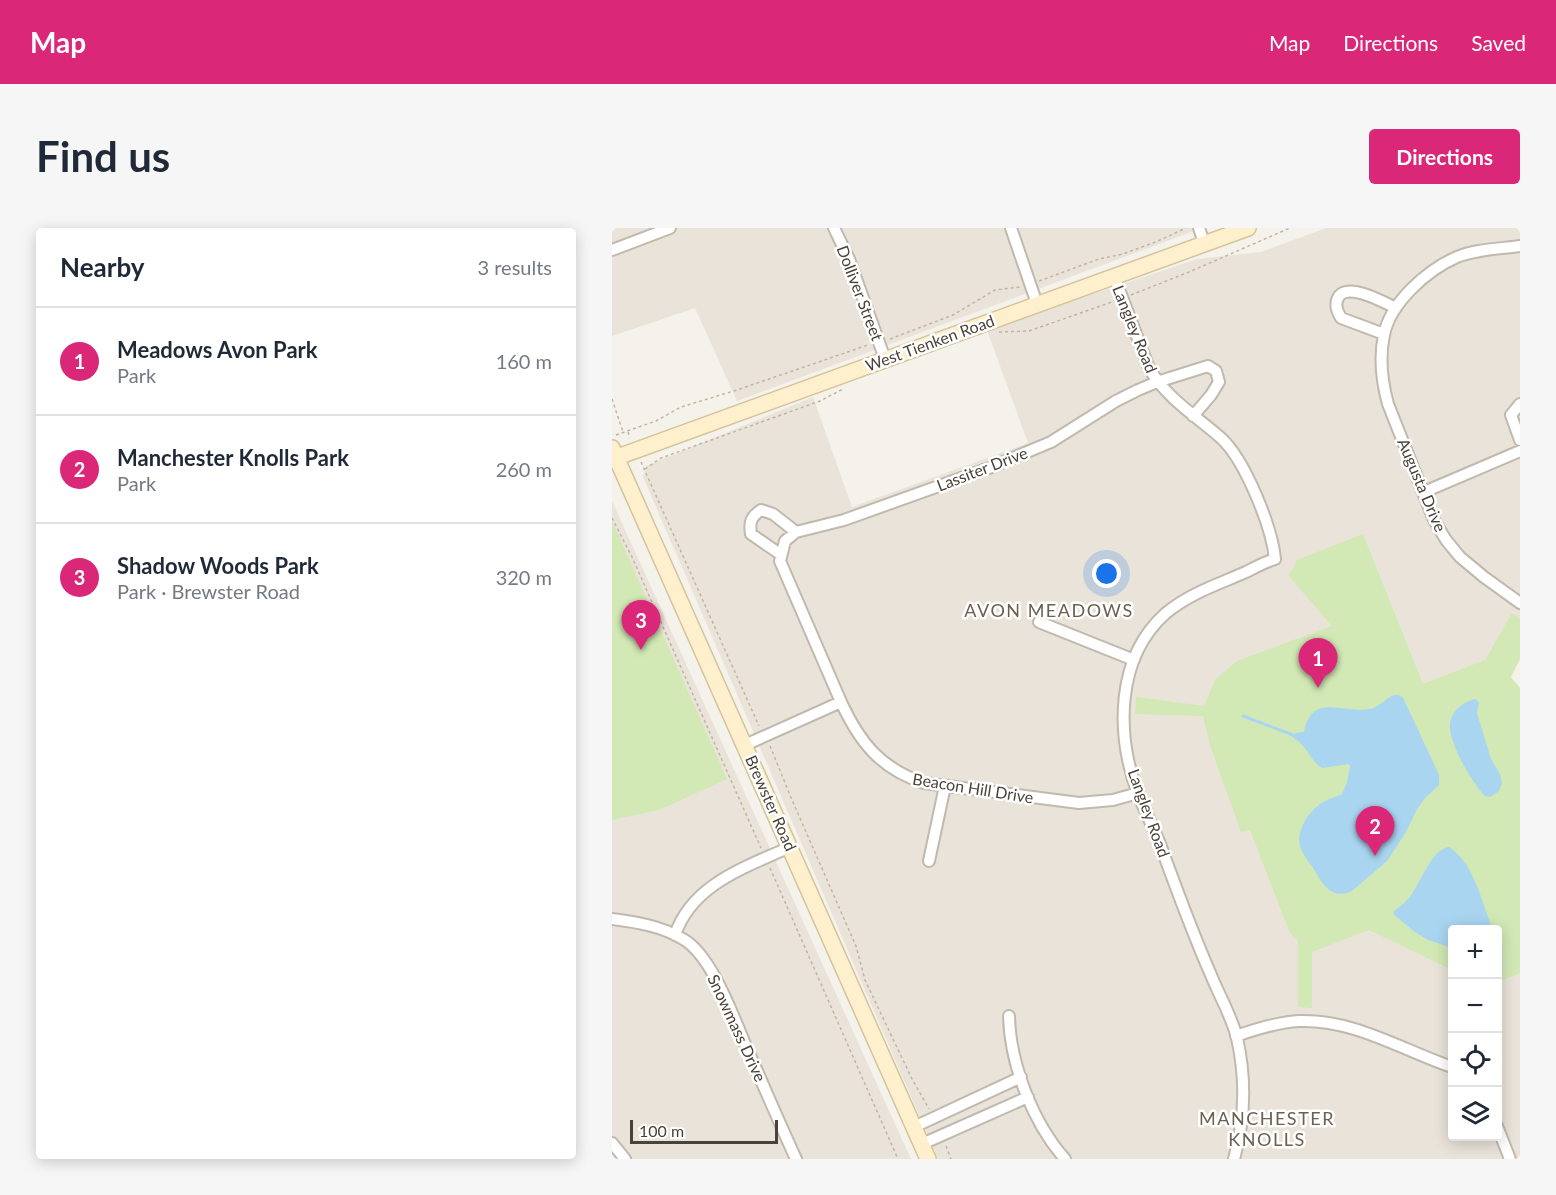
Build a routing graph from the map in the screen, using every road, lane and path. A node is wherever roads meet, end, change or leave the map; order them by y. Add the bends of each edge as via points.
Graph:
1 (670, 228) edge
2 (834, 228) edge
3 (1011, 228) edge
4 (1186, 228) edge
5 (1199, 228) edge
6 (1248, 228) edge
7 (1290, 228) edge
8 (1204, 243) junction
9 (1520, 246) edge
10 (612, 250) edge
11 (1114, 276) junction
12 (1030, 284) junction
13 (1123, 298) junction
14 (1037, 304) junction
15 (1396, 308) junction
16 (996, 333) dead end
17 (1384, 334) junction
18 (879, 342) junction
19 (885, 359) junction
20 (1157, 382) junction
21 (851, 385) dead end
22 (612, 399) edge
23 (1520, 404) edge
24 (1193, 416) junction
25 (624, 433) junction
26 (612, 436) edge
27 (1520, 440) edge
28 (1520, 451) edge
29 (613, 455) edge
30 (1424, 492) junction
31 (612, 518) edge
32 (796, 532) junction
33 (780, 554) junction
34 (1520, 603) edge
35 (1039, 622) dead end
36 (1134, 660) junction
37 (841, 702) junction
38 (765, 736) junction
39 (745, 745) junction
40 (945, 786) junction
41 (1138, 793) junction
42 (790, 847) junction
43 (766, 858) junction
44 (929, 861) dead end
45 (612, 919) edge
46 (675, 935) junction
47 (1009, 1016) dead end
48 (1236, 1035) junction
49 (1448, 1065) edge
50 (1021, 1077) junction
51 (1028, 1097) junction
52 (972, 1099) junction
53 (933, 1118) junction
54 (981, 1118) junction
55 (914, 1127) junction
56 (941, 1135) junction
57 (1502, 1139) edge
58 (612, 1143) edge
59 (922, 1144) junction
60 (625, 1159) edge
61 (796, 1159) edge
62 (898, 1159) edge
63 (928, 1159) edge
64 (951, 1159) edge
65 (1065, 1159) edge
66 (1234, 1159) edge
67 (1510, 1159) edge

1 - 10 street
2 - 18 street, Dolliver Street
3 - 12 street
4 - 12 path via 1123,254
5 - 8 street
6 - 8 street, West Tienken Road
7 - 13 path
8 - 11 street, West Tienken Road
9 - 15 street, Augusta Drive via 1459,256 1435,268
11 - 13 street, Langley Road
11 - 14 street, West Tienken Road
12 - 14 street
12 - 18 path via 995,290 953,315
13 - 16 path via 1029,332
13 - 20 street, Langley Road
14 - 19 street, West Tienken Road
15 - 17 street, Augusta Drive
15 - 17 street via 1355,291 1340,295 1336,310 1341,318
17 - 30 street, Augusta Drive via 1383,384
18 - 19 street, Dolliver Street
18 - 25 path via 681,407
19 - 29 street, West Tienken Road
20 - 24 street, Langley Road
20 - 24 street, Langley Road via 1208,366 1216,371 1219,382
20 - 32 street, Lassiter Drive via 1116,401 1051,442 989,468 844,520
21 - 38 path via 820,401 661,458 645,470
22 - 25 path
23 - 27 street via 1511,415
24 - 36 street, Langley Road via 1235,454 1261,511 1275,559 1179,604 1156,624
25 - 26 path
28 - 30 street
29 - 39 street, Brewster Road
30 - 34 street, Augusta Drive via 1434,519 1460,557
31 - 43 path
32 - 33 street via 785,541
32 - 33 street via 773,514 761,510 752,517 751,534
33 - 37 street via 787,580
35 - 36 street
36 - 41 street, Langley Road via 1123,706 1125,739
37 - 38 street
37 - 40 street, Beacon Hill Drive via 852,726 889,767 914,780
38 - 39 street
38 - 53 path via 856,946 865,980
39 - 42 street, Brewster Road
40 - 41 street, Beacon Hill Drive via 1079,803
40 - 44 street
41 - 48 street, Langley Road
42 - 43 street
42 - 55 street, Brewster Road
43 - 46 street via 727,875 711,887 693,904
43 - 62 path
45 - 46 street, Snowmass Drive via 660,928
46 - 61 street, Snowmass Drive via 702,956 720,989
47 - 50 street via 1012,1051
48 - 49 street via 1281,1023 1325,1022 1351,1027
48 - 66 street, Langley Road via 1243,1115
50 - 51 street
50 - 52 street
51 - 54 street
51 - 65 street via 1049,1140
52 - 53 street
52 - 54 street
53 - 55 street
54 - 56 street
55 - 59 street, Brewster Road
56 - 59 street
56 - 64 path
57 - 67 street
58 - 60 street
59 - 63 street, Brewster Road

